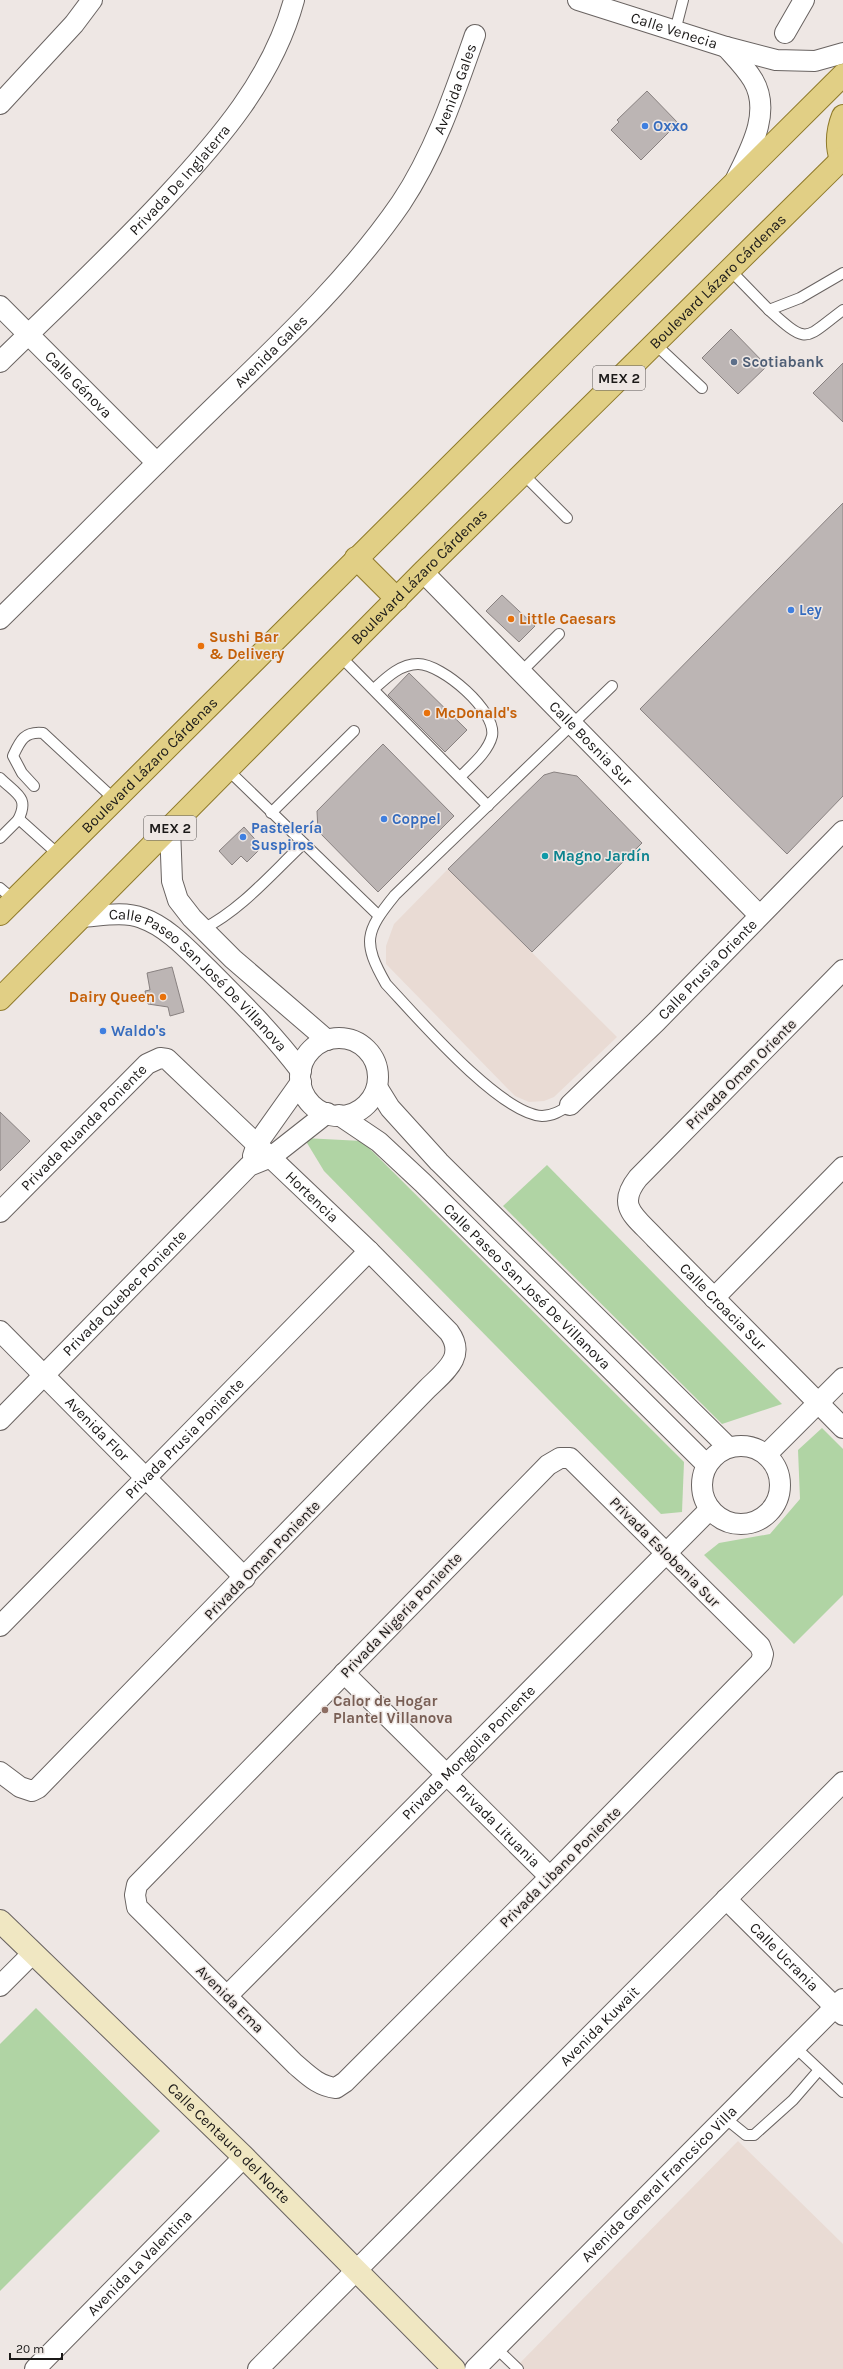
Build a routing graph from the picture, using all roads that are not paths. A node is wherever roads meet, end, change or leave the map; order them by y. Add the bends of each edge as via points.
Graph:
1 (92, 0) edge
2 (294, 0) edge
3 (578, 0) edge
4 (683, 0) edge
5 (804, 0) edge
6 (675, 31) junction
7 (784, 33) dead end
8 (475, 35) dead end
9 (726, 47) junction
10 (843, 53) edge
11 (843, 75) edge
12 (0, 104) edge
13 (843, 116) edge
14 (842, 160) edge
15 (734, 184) junction
16 (729, 269) junction
17 (843, 272) edge
18 (0, 306) edge
19 (769, 310) junction
20 (843, 310) edge
21 (28, 334) junction
22 (654, 343) junction
23 (0, 362) edge
24 (702, 388) dead end
25 (157, 463) junction
26 (523, 474) junction
27 (567, 518) dead end
28 (356, 558) junction
29 (423, 572) junction
30 (397, 599) junction
31 (0, 619) edge
32 (559, 634) dead end
33 (340, 656) junction
34 (521, 672) junction
35 (612, 686) dead end
36 (374, 689) junction
37 (573, 726) junction
38 (354, 730) dead end
39 (228, 770) junction
40 (460, 777) junction
41 (0, 778) edge
42 (34, 786) dead end
43 (114, 799) junction
44 (488, 806) junction
45 (271, 813) junction
46 (18, 820) junction
47 (170, 828) junction
48 (843, 831) edge
49 (0, 838) edge
50 (303, 844) junction
51 (59, 855) junction
52 (5, 900) edge
53 (378, 915) junction
54 (759, 915) junction
55 (82, 917) junction
56 (203, 929) junction
57 (843, 970) edge
58 (0, 1000) edge
59 (327, 1040) junction
60 (174, 1063) joint
61 (301, 1076) junction
62 (377, 1087) junction
63 (570, 1105) joint
64 (333, 1114) junction
65 (264, 1150) junction
66 (843, 1167) edge
67 (638, 1178) joint
68 (0, 1212) edge
69 (369, 1251) junction
70 (532, 1256) junction
71 (515, 1274) junction
72 (714, 1298) junction
73 (0, 1331) edge
74 (449, 1332) joint
75 (44, 1375) junction
76 (843, 1378) edge
77 (818, 1404) junction
78 (0, 1420) edge
79 (843, 1428) edge
80 (728, 1447) junction
81 (767, 1454) junction
82 (570, 1458) joint
83 (707, 1465) junction
84 (146, 1478) junction
85 (710, 1509) junction
86 (666, 1554) junction
87 (246, 1578) junction
88 (0, 1626) edge
89 (760, 1646) joint
90 (344, 1673) junction
91 (0, 1772) edge
92 (447, 1774) junction
93 (843, 1782) edge
94 (550, 1877) junction
95 (137, 1885) joint
96 (726, 1899) junction
97 (0, 1921) edge
98 (33, 1953) junction
99 (0, 1986) edge
100 (227, 1996) junction
101 (840, 2007) edge
102 (795, 2047) junction
103 (820, 2070) junction
104 (346, 2082) joint
105 (843, 2092) edge
106 (725, 2118) junction
107 (244, 2156) junction
108 (358, 2270) junction
109 (496, 2348) junction
110 (35, 2369) edge
111 (258, 2369) edge
112 (454, 2369) edge
113 (475, 2369) edge
114 (518, 2369) edge

1 - 12 street via 70,29
2 - 21 street, Privada De Inglaterra via 290,16 270,61 243,107 210,149 124,242
3 - 6 street, Calle Venecia
4 - 6 lane
5 - 7 street
6 - 9 street, Calle Venecia
8 - 25 street, Avenida Gales via 452,102 432,144 401,202 381,229 312,308
9 - 10 street, Calle Venecia via 776,60 797,62 815,61
9 - 15 street, Calle Venecia via 754,81 759,96 760,112 750,150
11 - 15 main road, Boulevard Lázaro Cárdenas
13 - 14 main road via 838,127 837,141
14 - 16 main road, Boulevard Lázaro Cárdenas / MEX 2
15 - 28 main road, Boulevard Lázaro Cárdenas
16 - 19 lane
16 - 22 main road, Boulevard Lázaro Cárdenas / MEX 2
17 - 19 lane via 800,298
18 - 21 street, Calle Génova
19 - 20 lane via 794,331 802,335 811,335
21 - 23 street, Privada De Inglaterra
21 - 25 street, Calle Génova
22 - 24 lane
22 - 26 main road, Boulevard Lázaro Cárdenas / MEX 2
25 - 31 street, Avenida Gales
26 - 27 lane
26 - 29 main road, Boulevard Lázaro Cárdenas / MEX 2
28 - 30 main road
28 - 43 main road, Boulevard Lázaro Cárdenas
29 - 30 main road, Boulevard Lázaro Cárdenas / MEX 2
29 - 34 street, Calle Bosnia Sur
30 - 33 main road, Boulevard Lázaro Cárdenas / MEX 2
32 - 34 lane
33 - 36 lane
33 - 39 main road, Boulevard Lázaro Cárdenas / MEX 2
34 - 37 street, Calle Bosnia Sur
35 - 37 lane
36 - 40 lane
36 - 40 lane via 406,666 427,665 441,671 474,701 492,723 492,736 479,758
37 - 44 lane
37 - 54 street, Calle Bosnia Sur
38 - 45 lane
39 - 45 lane
39 - 47 main road, Boulevard Lázaro Cárdenas / MEX 2
40 - 44 lane
41 - 46 lane via 22,800 24,808
42 - 43 lane via 22,773 13,756 20,740 33,732 43,733
43 - 51 main road, Boulevard Lázaro Cárdenas
44 - 53 lane via 395,895
45 - 50 lane
46 - 49 lane
46 - 51 lane via 23,821
47 - 55 main road, Boulevard Lázaro Cárdenas / MEX 2
47 - 56 street via 172,881 178,900
48 - 54 street, Calle Prusia Oriente
50 - 53 lane
50 - 56 lane via 230,912
51 - 52 main road, Boulevard Lázaro Cárdenas
53 - 63 lane via 371,930 369,946 386,984 490,1090 515,1107 542,1116 556,1114
54 - 63 street, Calle Prusia Oriente via 657,1021
55 - 58 main road, Boulevard Lázaro Cárdenas / MEX 2
55 - 61 street, Calle Paseo San José De Villanova via 123,915 140,917 155,923 184,946 246,1007
56 - 59 street via 289,1009
57 - 67 street, Privada Oman Oriente
59 - 61 street via 310,1052
59 - 62 street via 352,1040 366,1048 374,1058 378,1070
60 - 65 street, Hortencia
60 - 68 street, Privada Ruanda Poniente via 160,1058 147,1064
61 - 64 street via 304,1093 311,1103
61 - 65 street
62 - 64 street via 370,1100 360,1110
62 - 70 street, Calle Paseo San José De Villanova via 405,1126
64 - 65 street, Privada Quebec Poniente
64 - 71 street, Calle Paseo San José De Villanova via 379,1142
65 - 69 street, Hortencia
65 - 75 street, Privada Quebec Poniente
66 - 72 street
67 - 72 street, Calle Croacia Sur via 626,1197 628,1206 656,1239
69 - 74 street, Hortencia
69 - 84 street, Privada Prusia Poniente
70 - 71 street
70 - 80 street, Calle Paseo San José De Villanova
71 - 83 street, Calle Paseo San José De Villanova
72 - 77 street, Calle Croacia Sur
73 - 75 street, Avenida Flor
74 - 87 street, Privada Oman Poniente via 456,1342 456,1352 455,1358 447,1368
75 - 78 street, Privada Quebec Poniente
75 - 84 street, Avenida Flor
76 - 77 street
77 - 79 street, Calle Croacia Sur
77 - 81 street
80 - 81 street via 745,1445
80 - 83 street via 716,1454
81 - 85 street via 775,1463 781,1482 777,1502 764,1517 745,1524 735,1524 725,1521
82 - 86 street, Privada Eslobenia Sur
82 - 90 street, Privada Nigeria Poniente via 560,1458 548,1464
83 - 85 street via 702,1487
84 - 87 street, Avenida Flor
84 - 88 street, Privada Prusia Poniente
85 - 86 street, Privada Mongolia Poniente
86 - 89 street, Privada Eslobenia Sur
86 - 92 street, Privada Mongolia Poniente
87 - 91 street, Privada Oman Poniente via 38,1788 32,1791 20,1787
89 - 94 street, Privada Libano Poniente via 761,1662
90 - 92 street, Privada Lituania
90 - 95 street, Privada Nigeria Poniente
92 - 94 street, Privada Lituania
92 - 100 street, Privada Mongolia Poniente
93 - 96 street, Avenida Kuwait
94 - 104 street, Privada Libano Poniente
95 - 100 street, Avenida Ema via 134,1895 137,1907
96 - 101 street, Calle Ucrania
96 - 108 street, Avenida Kuwait
97 - 98 street, Calle Centauro del Norte
98 - 99 street
98 - 107 street, Calle Centauro del Norte
100 - 104 street, Avenida Ema via 312,2079 325,2087 336,2088
101 - 102 street, Avenida General Francsico Villa
102 - 103 lane
102 - 106 street, Avenida General Francsico Villa
103 - 105 lane
103 - 106 lane via 793,2100 754,2135 746,2135
106 - 109 street, Avenida General Francsico Villa
107 - 108 street, Calle Centauro del Norte
107 - 110 street, Avenida La Valentina
108 - 111 street, Avenida Kuwait
108 - 112 street, Calle Centauro del Norte
109 - 113 street, Avenida General Francsico Villa
109 - 114 lane

